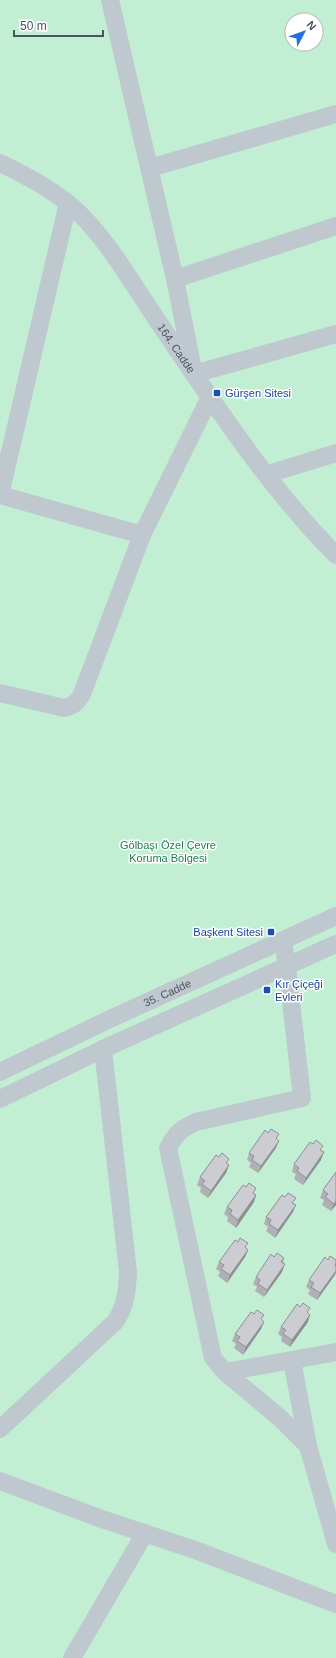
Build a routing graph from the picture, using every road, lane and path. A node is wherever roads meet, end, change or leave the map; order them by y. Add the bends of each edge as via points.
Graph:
1 (110, 0) edge
2 (336, 114) edge
3 (0, 163) edge
4 (150, 168) junction
5 (68, 204) junction
6 (336, 226) edge
7 (175, 279) junction
8 (336, 334) edge
9 (194, 374) junction
10 (210, 397) junction
11 (336, 453) edge
12 (268, 474) junction
13 (0, 495) edge
14 (142, 535) junction
15 (336, 555) edge
16 (0, 693) edge
17 (336, 916) edge
18 (283, 941) junction
19 (336, 944) edge
20 (287, 967) junction
21 (104, 1049) junction
22 (0, 1072) edge
23 (0, 1099) edge
24 (336, 1352) edge
25 (292, 1360) junction
26 (225, 1372) junction
27 (0, 1430) edge
28 (308, 1446) junction
29 (0, 1481) edge
30 (145, 1533) junction
31 (336, 1544) edge
32 (336, 1604) edge
33 (72, 1658) edge

1 - 4 street
2 - 4 street
3 - 5 street, 164. Cadde via 48,189
4 - 7 street
5 - 9 street, 164. Cadde via 90,225 114,257
5 - 13 street
6 - 7 street
7 - 9 street
8 - 9 street
9 - 10 street, 164. Cadde
10 - 12 street, 164. Cadde
10 - 14 street
11 - 12 street
12 - 15 street, 164. Cadde
13 - 14 street
14 - 16 street via 78,701 71,707 64,708
17 - 18 street, 35. Cadde
18 - 20 street
18 - 22 street, 35. Cadde
19 - 20 street
20 - 21 street
20 - 26 street via 302,1098 196,1122 178,1132 168,1148 211,1351 213,1358
21 - 23 street
21 - 27 street via 128,1272 125,1304 115,1322
24 - 25 street
25 - 26 street
25 - 28 street
26 - 28 street via 281,1419
28 - 31 street
29 - 30 street
30 - 32 street
30 - 33 street

